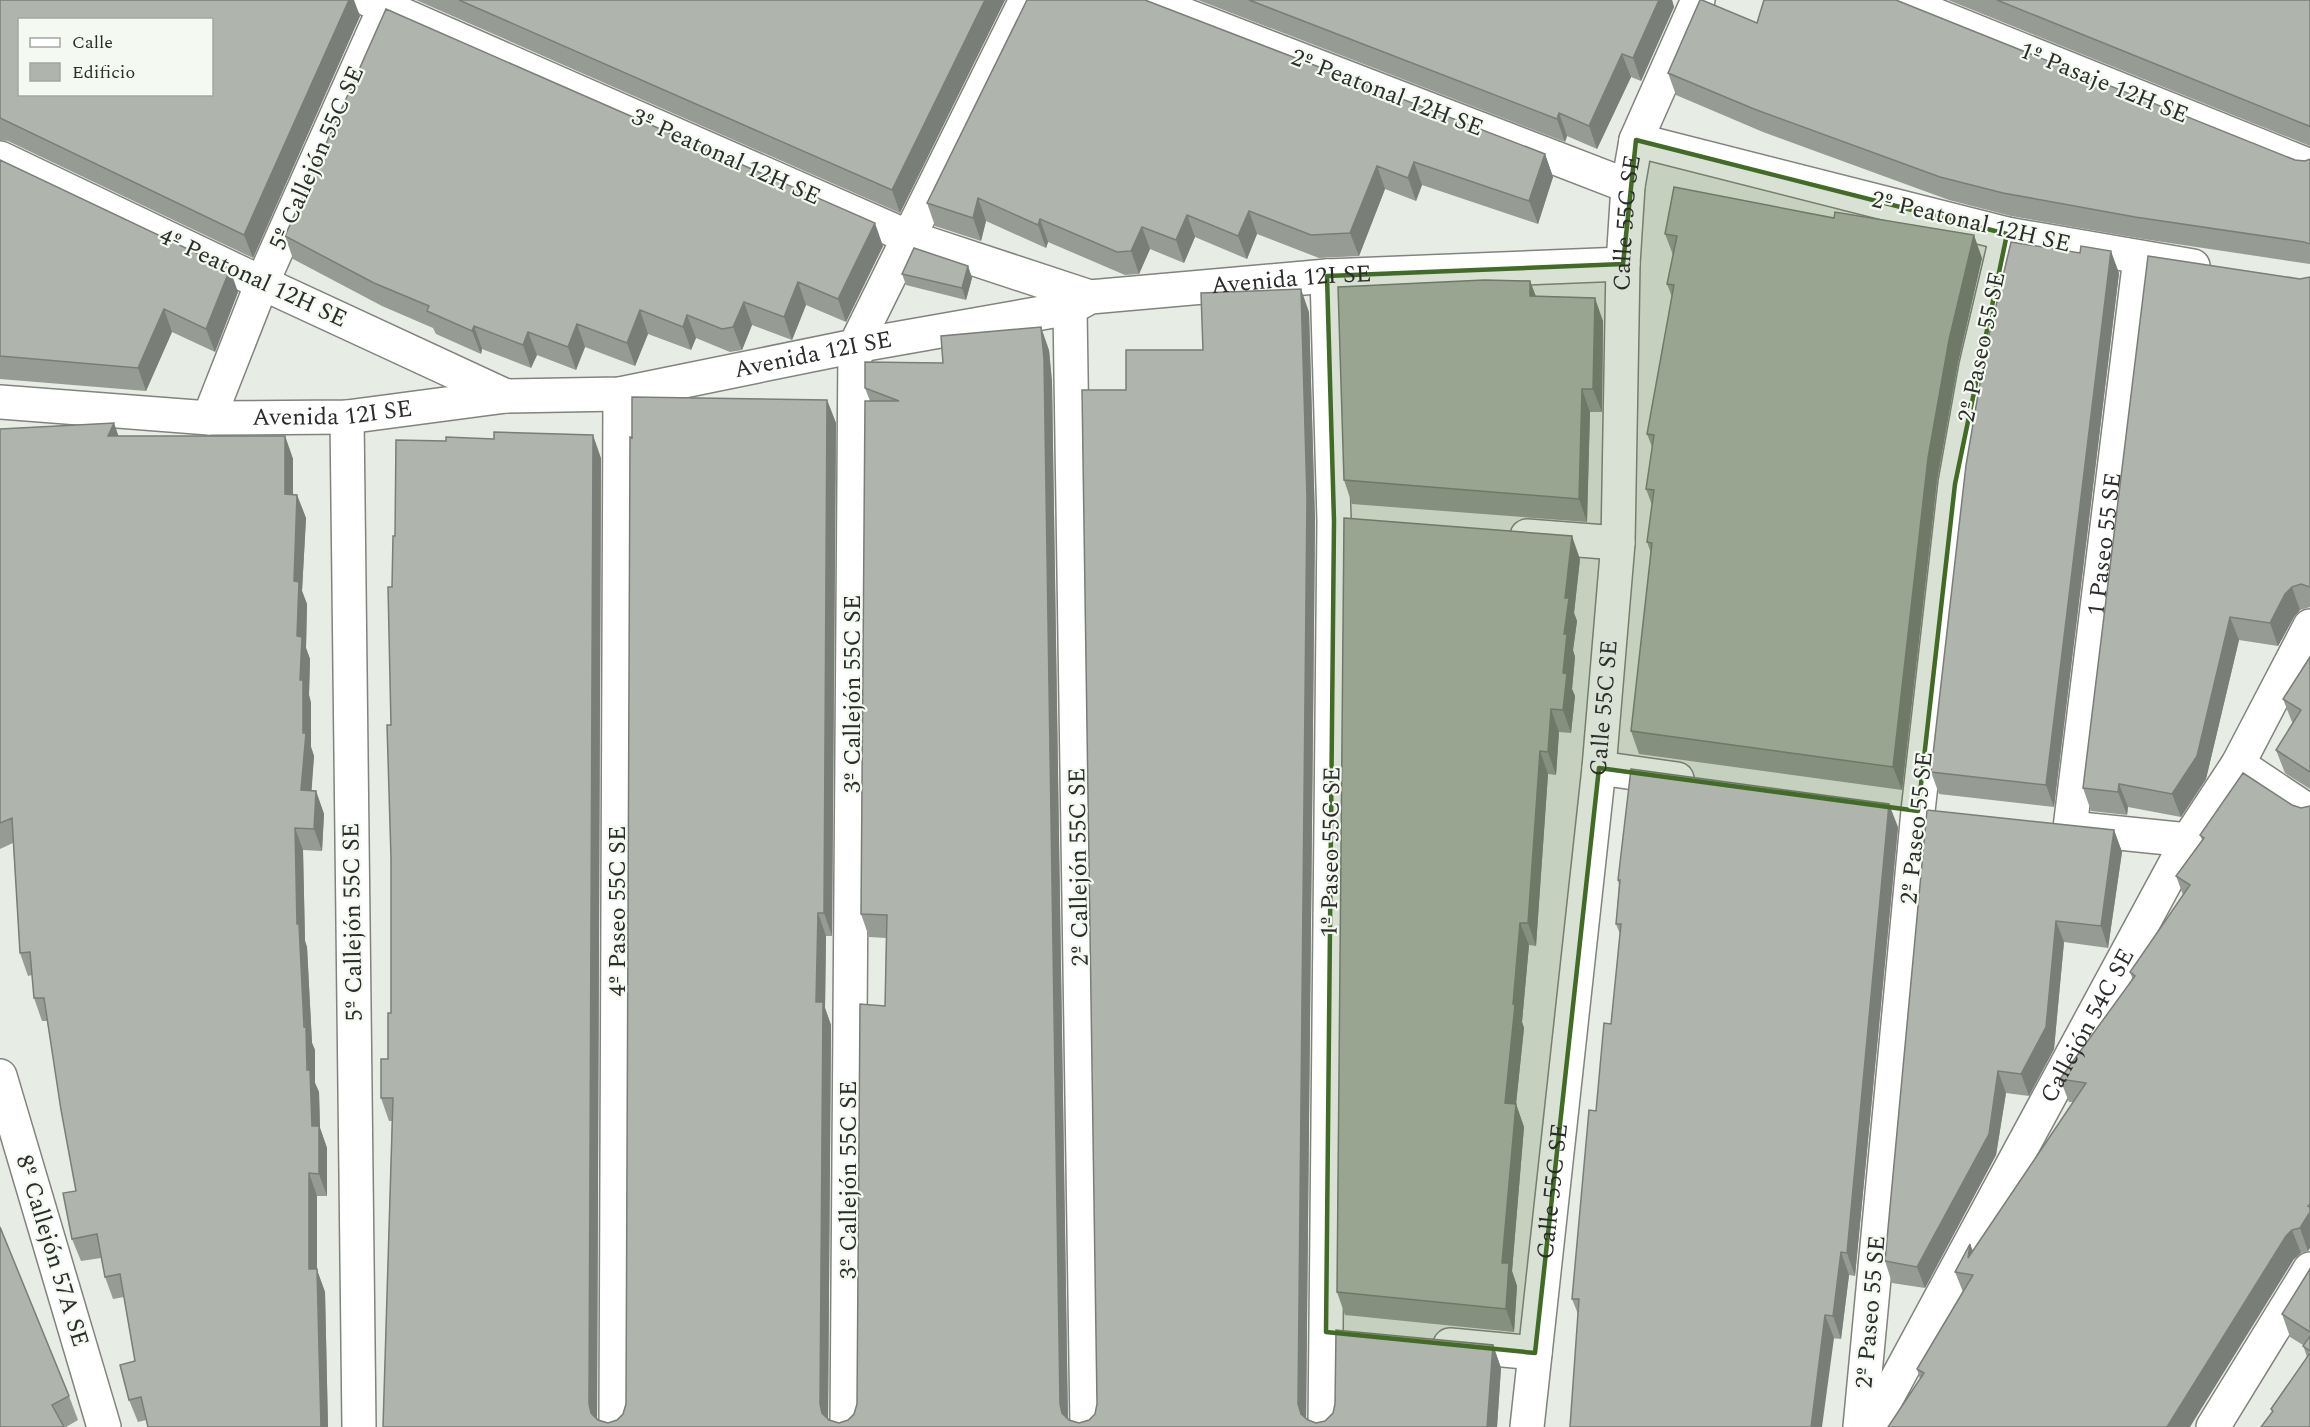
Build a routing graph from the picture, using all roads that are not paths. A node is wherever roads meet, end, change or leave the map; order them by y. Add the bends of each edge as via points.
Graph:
1 (1026, 0) edge
2 (1146, 0) edge
3 (1698, 0) edge
4 (1898, 0) edge
5 (380, 2) edge
6 (1636, 140) junction
7 (0, 158) edge
8 (2310, 166) edge
9 (1628, 186) junction
10 (2007, 234) junction
11 (910, 237) junction
12 (2140, 258) junction
13 (1623, 264) junction
14 (2219, 270) edge
15 (1327, 276) junction
16 (262, 284) junction
17 (1080, 303) junction
18 (855, 346) junction
19 (620, 394) junction
20 (506, 396) junction
21 (0, 402) edge
22 (347, 417) junction
23 (209, 418) junction
24 (1500, 534) edge
25 (1618, 543) junction
26 (2310, 627) edge
27 (2238, 764) junction
28 (1599, 768) junction
29 (1705, 783) edge
30 (1906, 809) junction
31 (2310, 812) edge
32 (1953, 815) edge
33 (2188, 840) junction
34 (0, 1076) edge
35 (2310, 1269) edge
36 (1326, 1332) junction
37 (1361, 1335) edge
38 (1419, 1341) edge
39 (1535, 1353) junction
40 (104, 1427) edge
41 (359, 1427) edge
42 (616, 1427) edge
43 (847, 1427) edge
44 (1087, 1427) edge
45 (1325, 1427) edge
46 (1527, 1427) edge
47 (1860, 1427) edge
48 (1871, 1427) edge
49 (2213, 1427) edge

1 - 11 street, 3º Callejón 55C SE
2 - 9 street, 2º Peatonal 12H SE
3 - 6 street, Calle 55C SE
4 - 8 street, 1º Pasaje 12H SE
5 - 11 street, 3º Peatonal 12H SE
5 - 16 street, 5º Callejón 55C SE
6 - 9 street, Calle 55C SE
6 - 10 street, 2º Peatonal 12H SE
7 - 16 street, 4º Peatonal 12H SE
9 - 13 street, Calle 55C SE
10 - 12 street, 2º Peatonal 12H SE
10 - 30 street, 2º Paseo 55 SE via 1976,366 1955,484
11 - 17 street, 3º Peatonal 12H SE
11 - 18 street, 3º Callejón 55C SE
12 - 14 street, 2º Peatonal 12H SE
12 - 33 street, 1 Paseo 55 SE via 2058,827
13 - 15 street, Avenida 12I SE
13 - 25 street, Calle 55C SE
15 - 17 street, Avenida 12I SE
15 - 36 street, 1º Paseo 55C SE via 1346,522
16 - 20 street, 4º Peatonal 12H SE
16 - 23 street, 5º Callejón 55C SE
17 - 18 street, Avenida 12I SE
17 - 44 street, 2º Callejón 55C SE
18 - 19 street, Avenida 12I SE
18 - 43 street, 3º Callejón 55C SE
19 - 20 street, Avenida 12I SE
19 - 42 street, 4º Paseo 55C SE
20 - 22 street, Avenida 12I SE
21 - 23 street, Avenida 12I SE
22 - 23 street, Avenida 12I SE
22 - 41 street, 5º Callejón 55C SE
24 - 25 street
25 - 28 street, Calle 55C SE
26 - 27 street, Callejón 54C SE
27 - 31 street
27 - 33 street, Callejón 54C SE
28 - 29 street
28 - 39 street, Calle 55C SE
30 - 32 street
30 - 47 street, 2º Paseo 55 SE
33 - 48 street, Callejón 54C SE
34 - 40 street, 8º Callejón 57A SE
35 - 49 street
36 - 37 street
36 - 45 street, 1º Paseo 55C SE
38 - 39 street
39 - 46 street, Calle 55C SE

